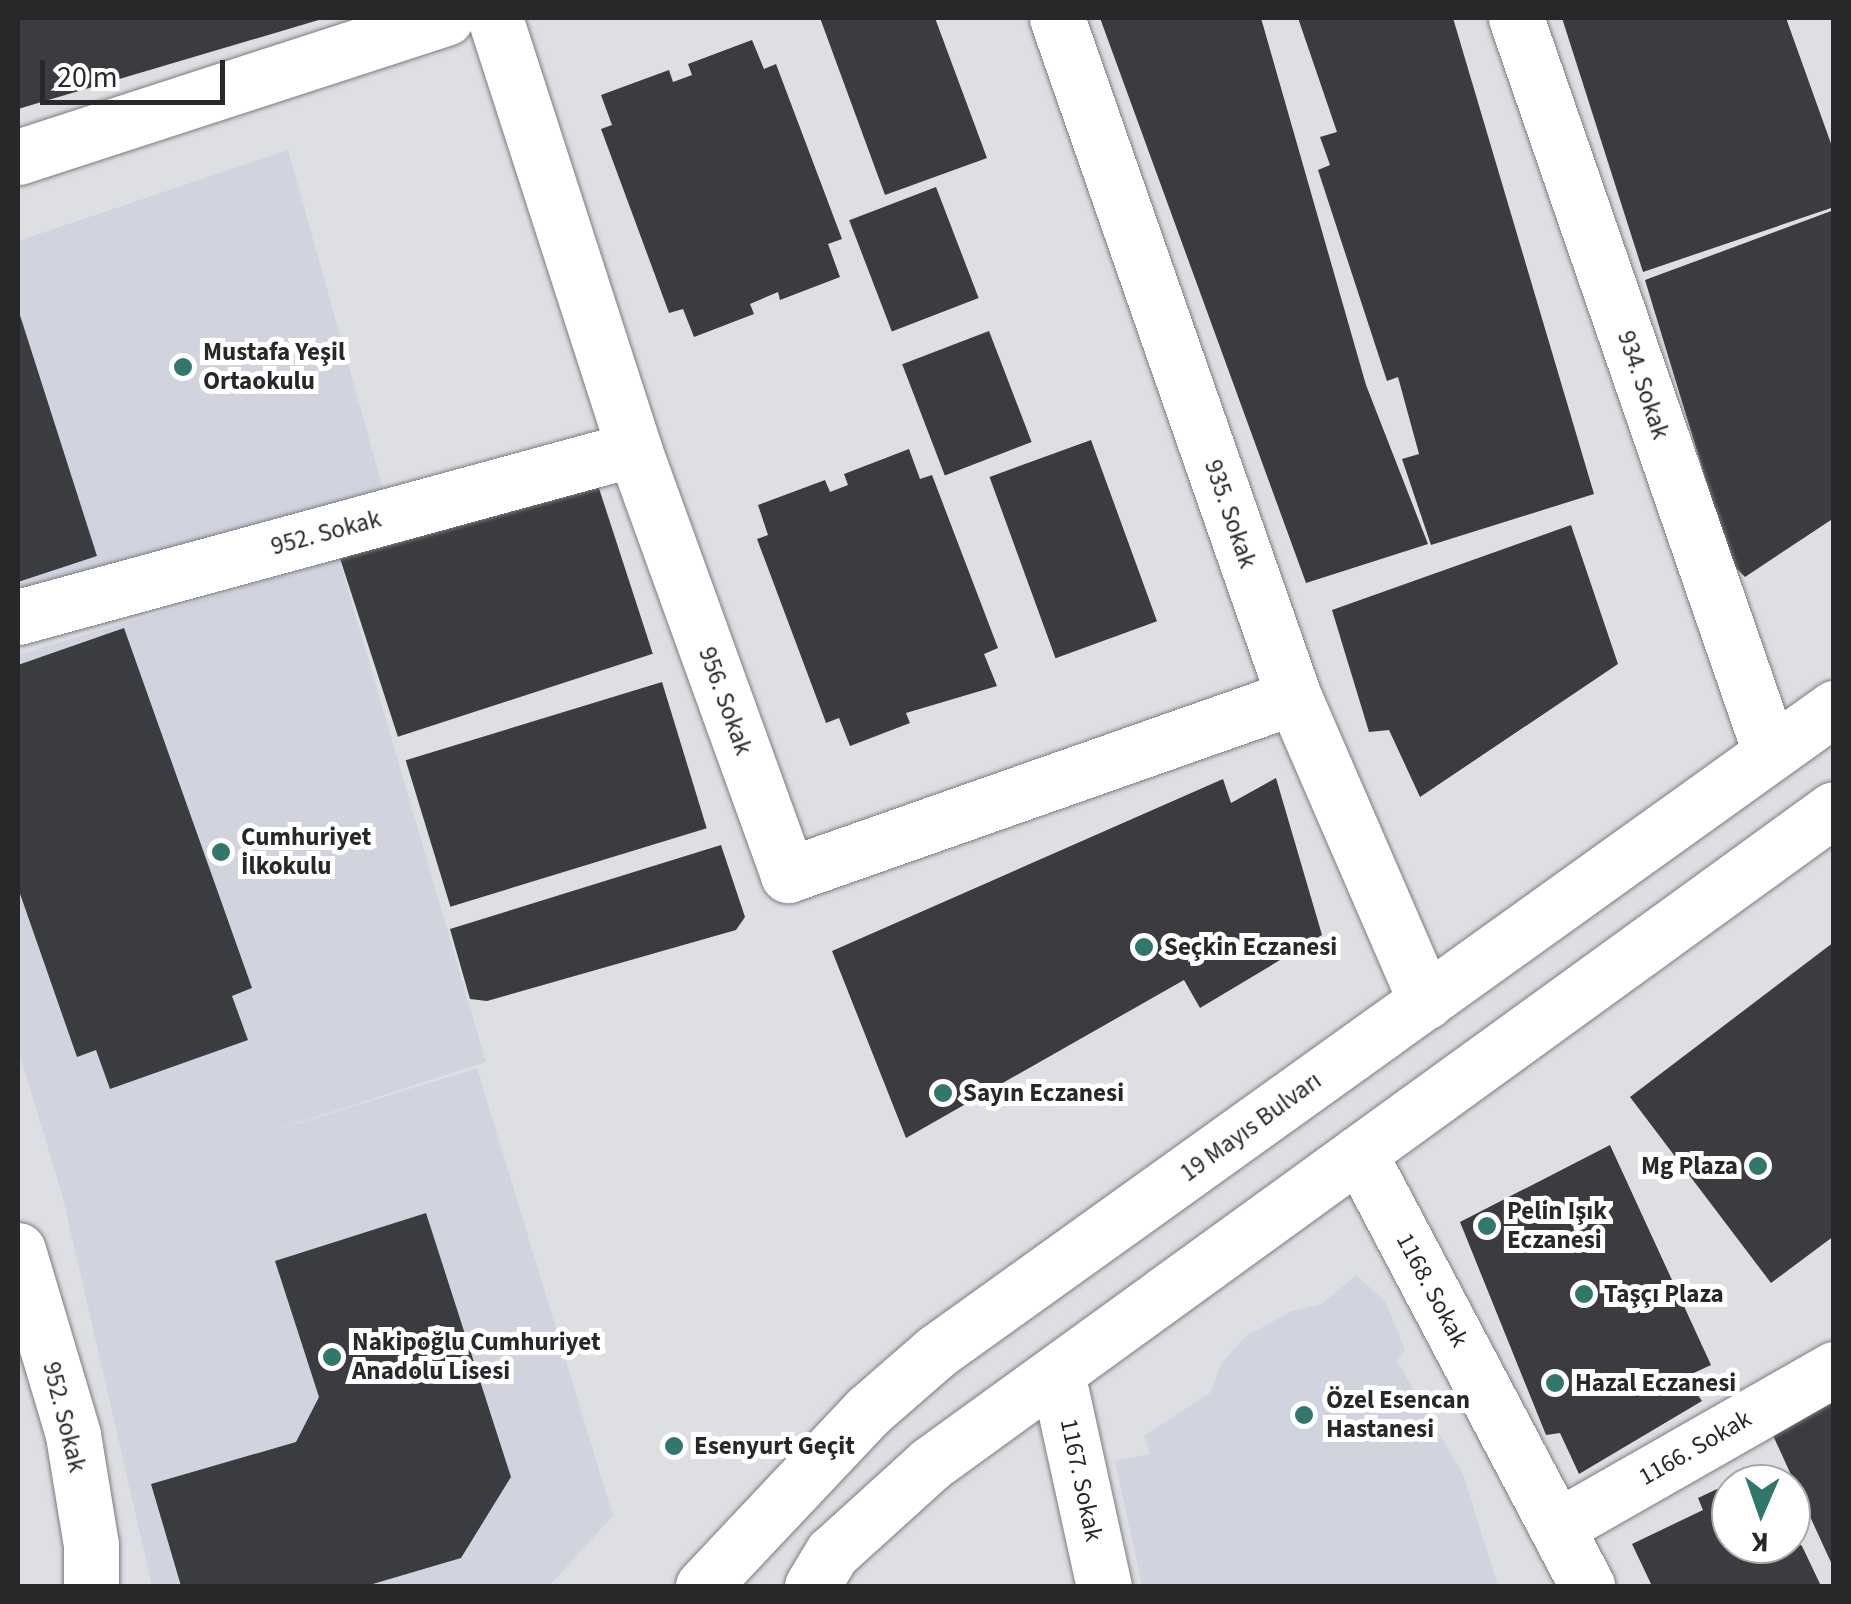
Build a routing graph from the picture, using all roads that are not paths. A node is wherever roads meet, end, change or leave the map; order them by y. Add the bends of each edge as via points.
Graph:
1 (446, 18) edge
2 (495, 18) edge
3 (1057, 18) edge
4 (1516, 18) edge
5 (18, 156) edge
6 (634, 449) junction
7 (18, 618) edge
8 (1294, 697) junction
9 (1834, 708) edge
10 (1770, 752) junction
11 (1834, 809) edge
12 (1426, 1002) junction
13 (1359, 1153) junction
14 (18, 1250) edge
15 (1834, 1369) edge
16 (1057, 1373) junction
17 (1558, 1527) junction
18 (90, 1586) edge
19 (704, 1586) edge
20 (812, 1586) edge
21 (1104, 1586) edge
22 (1586, 1586) edge

1 - 5 street
2 - 6 street, 956. Sokak
3 - 8 street, 935. Sokak
4 - 10 street, 934. Sokak
6 - 7 street, 952. Sokak
6 - 8 street, 956. Sokak via 788,875
8 - 12 street, 935. Sokak
9 - 10 street, 19 Mayıs Bulvarı
10 - 12 street, 19 Mayıs Bulvarı
11 - 13 street
12 - 19 street, 19 Mayıs Bulvarı via 938,1351 868,1411
13 - 16 street
13 - 17 street, 1168. Sokak
14 - 18 street, 952. Sokak via 73,1435 91,1546
15 - 17 street, 1166. Sokak
16 - 20 street via 930,1464 832,1553
16 - 21 street, 1167. Sokak
17 - 22 street, 1168. Sokak

